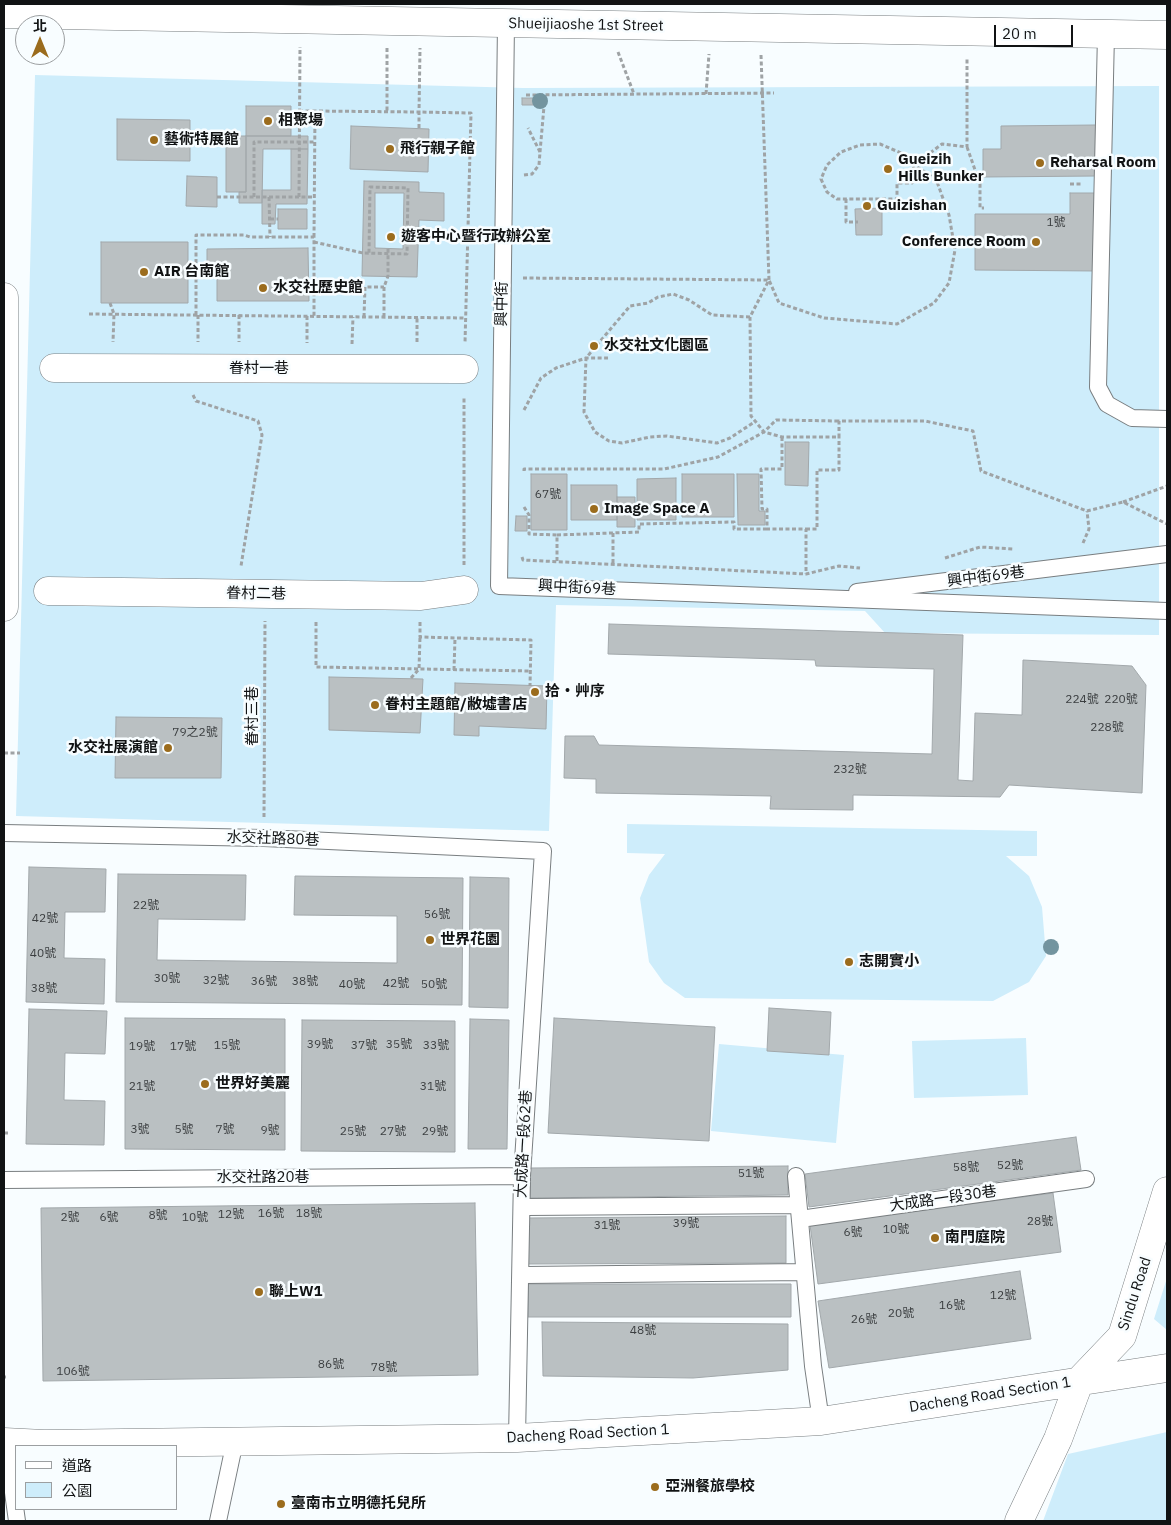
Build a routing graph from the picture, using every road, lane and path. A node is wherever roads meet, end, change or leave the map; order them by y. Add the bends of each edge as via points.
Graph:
1 (4, 4) edge
2 (4, 13) edge
3 (506, 23) junction
4 (1106, 34) junction
5 (1167, 35) edge
6 (300, 47) dead end
7 (420, 47) dead end
8 (387, 48) dead end
9 (608, 52) dead end
10 (618, 52) junction
11 (627, 53) dead end
12 (700, 54) dead end
13 (709, 54) junction
14 (717, 54) dead end
15 (752, 54) dead end
16 (761, 54) junction
17 (771, 54) dead end
18 (958, 58) dead end
19 (967, 58) junction
20 (977, 58) dead end
21 (761, 93) junction
22 (774, 93) dead end
23 (634, 94) junction
24 (706, 94) junction
25 (520, 95) dead end
26 (545, 95) junction
27 (299, 111) junction
28 (315, 111) junction
29 (387, 111) junction
30 (419, 112) junction
31 (524, 121) dead end
32 (419, 128) dead end
33 (299, 142) junction
34 (314, 142) junction
35 (966, 147) junction
36 (540, 152) junction
37 (914, 165) junction
38 (520, 176) dead end
39 (216, 197) dead end
40 (254, 197) junction
41 (269, 197) junction
42 (299, 197) junction
43 (314, 197) junction
44 (846, 199) junction
45 (984, 208) dead end
46 (270, 219) junction
47 (278, 219) dead end
48 (858, 222) dead end
49 (270, 237) junction
50 (314, 237) junction
51 (314, 242) junction
52 (388, 249) dead end
53 (369, 253) junction
54 (388, 254) junction
55 (520, 269) dead end
56 (769, 280) junction
57 (384, 287) junction
58 (4, 297) edge
59 (110, 303) dead end
60 (89, 314) dead end
61 (114, 314) junction
62 (197, 315) junction
63 (240, 315) junction
64 (308, 316) junction
65 (314, 316) junction
66 (353, 317) junction
67 (364, 317) junction
68 (384, 317) junction
69 (750, 317) junction
70 (465, 318) junction
71 (113, 345) dead end
72 (308, 346) dead end
73 (352, 346) dead end
74 (240, 348) dead end
75 (191, 358) junction
76 (586, 358) junction
77 (608, 358) dead end
78 (54, 368) dead end
79 (464, 369) junction
80 (524, 401) dead end
81 (524, 410) junction
82 (524, 420) dead end
83 (839, 420) junction
84 (1167, 420) edge
85 (756, 421) junction
86 (764, 432) junction
87 (782, 438) junction
88 (839, 438) junction
89 (524, 459) dead end
90 (524, 469) junction
91 (524, 477) dead end
92 (1167, 486) edge
93 (524, 501) dead end
94 (1123, 502) junction
95 (1167, 524) edge
96 (767, 529) junction
97 (806, 529) junction
98 (613, 533) junction
99 (556, 535) junction
100 (1167, 554) edge
101 (523, 560) dead end
102 (556, 561) junction
103 (613, 564) junction
104 (499, 586) joint
105 (464, 590) joint
106 (48, 591) dead end
107 (235, 594) junction
108 (265, 594) junction
109 (317, 594) junction
110 (420, 596) junction
111 (805, 599) junction
112 (4, 607) edge
113 (1167, 611) edge
114 (420, 637) junction
115 (455, 638) junction
116 (419, 669) junction
117 (454, 670) junction
118 (530, 671) junction
119 (411, 678) dead end
120 (530, 686) dead end
121 (4, 753) edge
122 (20, 753) dead end
123 (4, 833) edge
124 (264, 838) junction
125 (543, 851) joint
126 (522, 1176) junction
127 (796, 1176) dead end
128 (1086, 1179) dead end
129 (4, 1180) edge
130 (1167, 1191) edge
131 (526, 1207) dead end
132 (799, 1212) junction
133 (804, 1272) junction
134 (525, 1275) dead end
135 (1167, 1368) edge
136 (1080, 1380) junction
137 (821, 1421) junction
138 (517, 1438) junction
139 (5, 1439) edge
140 (235, 1441) junction
141 (15, 1507) edge
142 (218, 1521) edge
143 (1018, 1521) edge

1 - 2 street
2 - 3 street, Shueijiaoshe 1st Street
3 - 4 street, Shueijiaoshe 1st Street
3 - 104 lane, 興中街
4 - 5 street, Shueijiaoshe 1st Street
4 - 84 lane via 1098,387 1107,404 1132,418
6 - 27 path
7 - 30 path
8 - 29 path
9 - 10 path
10 - 11 path
10 - 23 path
12 - 13 path
13 - 14 path
13 - 24 path
15 - 16 path
16 - 17 path
16 - 21 path
18 - 19 path
19 - 20 path
19 - 35 path
21 - 22 path
21 - 24 path
21 - 56 path
23 - 24 path
23 - 26 path
25 - 26 path
26 - 36 path
27 - 28 path
27 - 33 path
28 - 29 path
28 - 34 path
29 - 30 path
30 - 32 path
30 - 70 path via 471,113
31 - 36 path
33 - 34 path
33 - 40 path via 254,142
33 - 42 path
34 - 43 path
35 - 37 path via 942,144
35 - 45 path via 980,184 980,208
36 - 38 path via 539,165 532,174
37 - 44 path via 912,183 897,183 897,199
37 - 44 path via 908,156 880,144 860,145 841,152 827,165 821,179 827,192 837,199
37 - 56 path via 936,179 949,215 955,250 949,283 934,303 897,324 824,318 779,303
39 - 40 path
40 - 41 path
41 - 42 path
41 - 46 path
42 - 43 path
43 - 50 path
44 - 48 path via 846,222
46 - 47 path
46 - 49 path
49 - 50 path
49 - 62 path via 196,234
50 - 51 path
51 - 53 path
51 - 65 path
52 - 54 path
53 - 54 path
53 - 54 path via 370,187 408,188 407,254
54 - 57 path via 388,276
55 - 56 path via 520,278
56 - 69 path
57 - 67 path via 365,287
57 - 68 path
58 - 112 street
59 - 61 path
60 - 61 path
61 - 62 path
61 - 71 path
62 - 63 path
62 - 75 path
63 - 64 path
63 - 74 path
64 - 65 path
64 - 72 path
65 - 66 path
66 - 67 path
66 - 73 path
67 - 68 path
68 - 70 path
69 - 76 path via 712,314 673,294 658,297 648,303 630,306
69 - 85 path via 751,416
70 - 79 path
75 - 78 street, 眷村一巷
75 - 79 street, 眷村一巷
75 - 107 path via 196,401 258,421 262,435
76 - 77 path
76 - 81 path via 556,368 541,378
76 - 85 path via 584,412 595,432 609,441 622,443 667,436 717,443
79 - 105 path
80 - 81 path
81 - 82 path
83 - 86 path via 776,420
83 - 88 path
83 - 94 path via 925,420 973,431 981,471 1087,511
85 - 86 path
86 - 87 path
86 - 90 path via 718,457 664,469
87 - 88 path
87 - 96 path via 782,469 761,469 762,509 767,509
88 - 97 path via 839,470 817,470 817,529
89 - 90 path
90 - 91 path
92 - 94 path
93 - 99 path via 524,509 529,515 529,534
94 - 95 path
96 - 97 path
96 - 98 path via 734,529 734,522 639,524 639,532
97 - 103 path via 806,574
98 - 99 path
98 - 103 path
99 - 102 path
100 - 111 lane, 興中街69巷
101 - 102 path
102 - 103 path
104 - 111 lane, 興中街69巷
105 - 110 street, 眷村二巷
106 - 107 street, 眷村二巷
107 - 108 street, 眷村二巷
108 - 109 street, 眷村二巷
108 - 124 path, 眷村三巷
109 - 110 street, 眷村二巷
109 - 116 path via 316,667
110 - 114 path
111 - 113 lane, 興中街69巷
114 - 115 path
114 - 116 path
115 - 117 path
115 - 118 path via 531,640
116 - 117 path
116 - 119 path
117 - 118 path
118 - 120 path
121 - 122 path
123 - 124 lane, 水交社路80巷
124 - 125 lane, 水交社路80巷
125 - 126 lane, 大成路一段62巷
126 - 129 lane, 水交社路20巷
126 - 138 lane, 大成路一段62巷
127 - 132 lane
128 - 132 lane, 大成路一段30巷
130 - 136 street, Sindu Road via 1122,1336
131 - 132 lane, 大成路一段30巷
132 - 133 lane
133 - 134 lane
133 - 137 lane
135 - 136 street, Dacheng Road Section 1
136 - 137 street, Dacheng Road Section 1
136 - 143 street, Sindu Road via 1058,1439
137 - 138 street, Dacheng Road Section 1
138 - 140 street, Dacheng Road Section 1
139 - 140 street, Dacheng Road Section 1 via 44,1444
139 - 141 lane
140 - 142 lane

